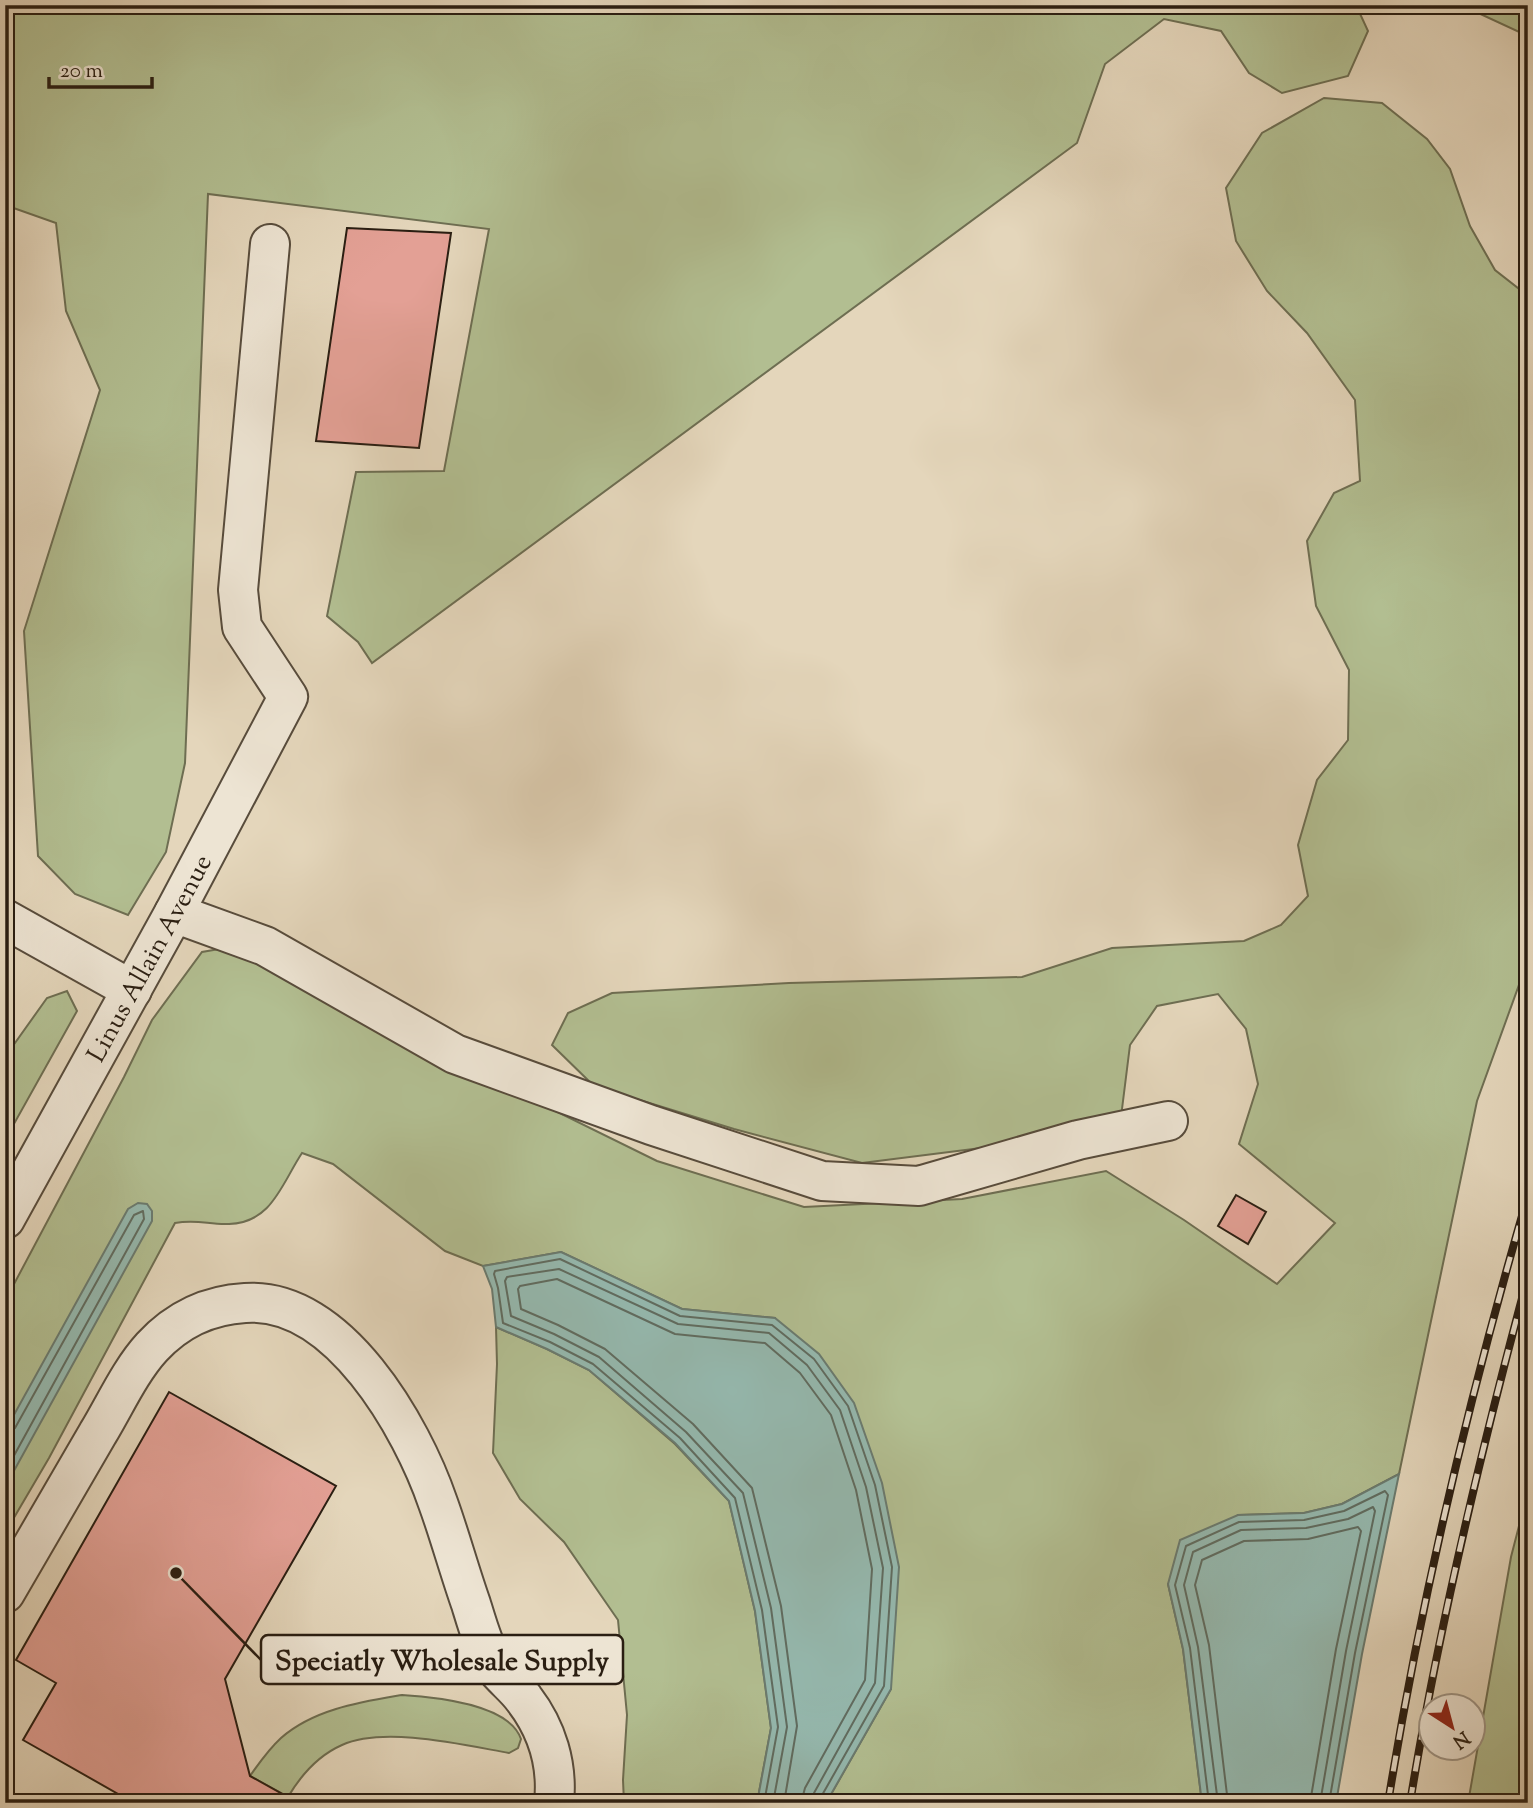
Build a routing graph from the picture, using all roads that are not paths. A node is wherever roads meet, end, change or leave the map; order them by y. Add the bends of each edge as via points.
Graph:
1 (270, 244) dead end
2 (174, 913) junction
3 (5, 919) edge
4 (132, 990) junction
5 (1168, 1121) dead end
6 (5, 1219) edge
7 (5, 1593) edge
8 (554, 1803) edge

1 - 2 street, Linus Allain Avenue via 238,590 242,627 288,697
2 - 4 street, Linus Allain Avenue
2 - 5 street via 265,946 455,1054 822,1181 919,1186 1079,1140
3 - 4 street
4 - 6 street, Linus Allain Avenue
7 - 8 street via 152,1348 184,1320 220,1304 259,1301 298,1311 339,1341 383,1392 414,1448 438,1501 485,1646 546,1733 556,1782

